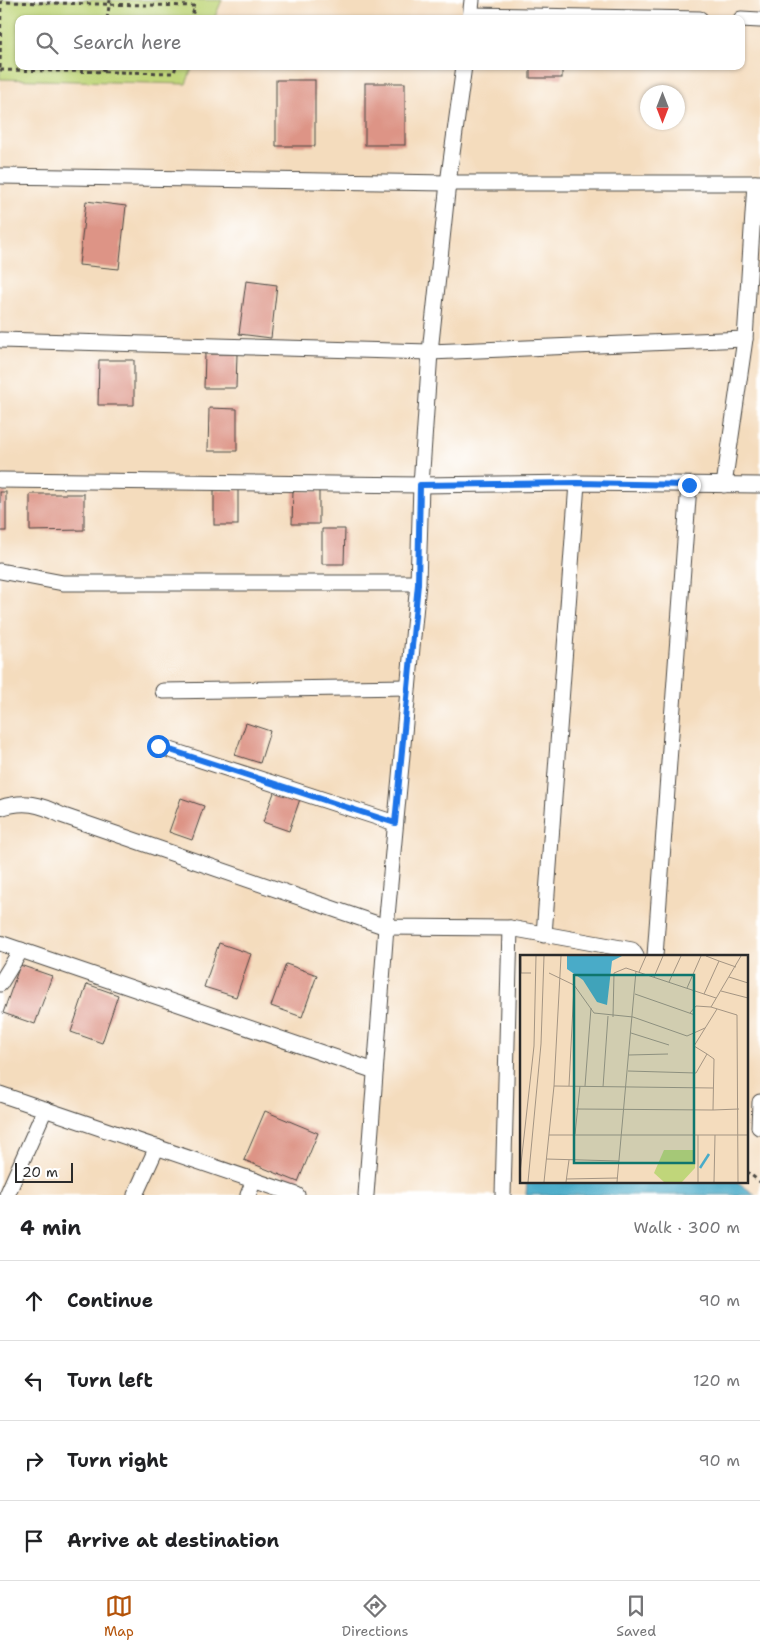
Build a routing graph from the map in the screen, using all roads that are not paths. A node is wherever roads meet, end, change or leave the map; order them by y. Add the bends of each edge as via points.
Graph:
1 (471, 11) edge
2 (586, 15) edge
3 (745, 20) edge
4 (760, 20) edge
5 (463, 70) edge
6 (0, 176) edge
7 (448, 183) junction
8 (757, 183) edge
9 (0, 340) edge
10 (745, 340) junction
11 (430, 352) junction
12 (0, 480) edge
13 (577, 483) junction
14 (420, 485) junction
15 (689, 485) junction
16 (724, 485) junction
17 (760, 485) edge
18 (0, 571) edge
19 (418, 584) junction
20 (408, 687) junction
21 (163, 691) dead end
22 (158, 746) dead end
23 (0, 808) edge
24 (395, 823) junction
25 (386, 927) junction
26 (510, 928) junction
27 (544, 935) junction
28 (0, 943) edge
29 (21, 950) junction
30 (635, 955) edge
31 (655, 955) edge
32 (0, 984) edge
33 (375, 1071) junction
34 (0, 1094) edge
35 (760, 1102) edge
36 (44, 1109) junction
37 (748, 1118) edge
38 (759, 1127) edge
39 (157, 1147) junction
40 (254, 1180) junction
41 (7, 1195) edge
42 (136, 1195) edge
43 (248, 1195) edge
44 (297, 1195) edge
45 (366, 1195) edge
46 (503, 1195) edge

1 - 2 street
3 - 4 street
5 - 7 street
6 - 7 street
7 - 8 street
7 - 11 street
8 - 10 street
9 - 11 street
10 - 11 street
10 - 16 street
11 - 14 street
12 - 14 street
13 - 14 street
13 - 15 street
13 - 27 street
14 - 19 street
15 - 16 street
15 - 31 street
16 - 17 street
18 - 19 street via 63,583
19 - 20 street
20 - 21 street
20 - 24 street
22 - 24 street
23 - 25 street via 18,802 42,805 62,815
24 - 25 street
25 - 26 street
25 - 33 street
26 - 27 street
26 - 46 street
27 - 30 street via 632,950
28 - 29 street
29 - 32 street
29 - 33 street
33 - 45 street
34 - 36 street
35 - 38 street
36 - 39 street
36 - 41 street
37 - 38 street
39 - 40 street
39 - 42 street
40 - 43 street
40 - 44 street

